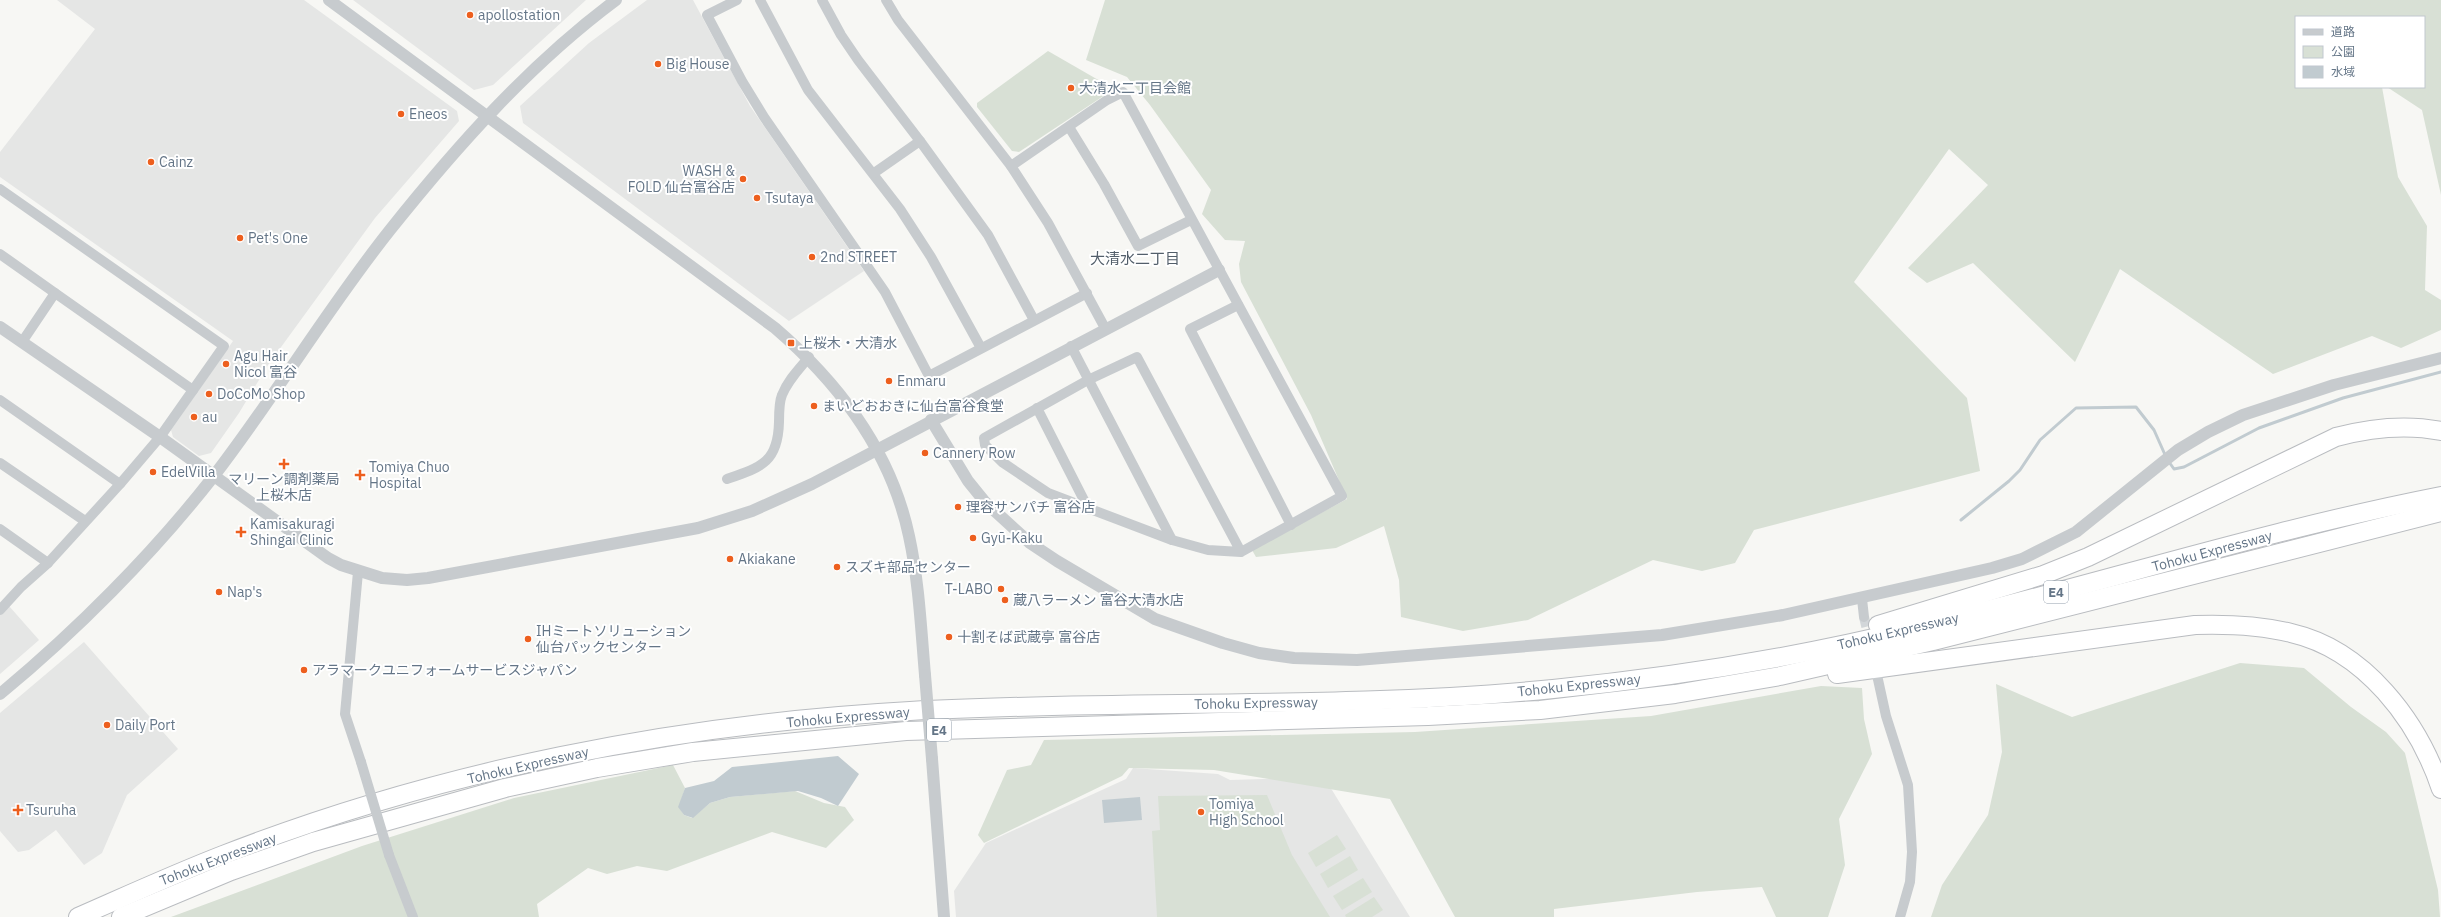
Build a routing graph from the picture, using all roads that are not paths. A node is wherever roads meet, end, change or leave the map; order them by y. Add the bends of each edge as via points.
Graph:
1 (329, 0) edge
2 (616, 0) edge
3 (737, 0) edge
4 (760, 0) edge
5 (822, 0) edge
6 (886, 0) edge
7 (487, 116) junction
8 (1069, 127) junction
9 (920, 141) junction
10 (1011, 166) junction
11 (874, 173) junction
12 (0, 189) edge
13 (1191, 220) junction
14 (0, 254) edge
15 (1219, 270) junction
16 (55, 293) junction
17 (1087, 293) junction
18 (1238, 305) junction
19 (1034, 320) junction
20 (0, 327) edge
21 (1105, 328) junction
22 (22, 342) junction
23 (1071, 346) junction
24 (981, 348) junction
25 (809, 358) junction
26 (2441, 358) edge
27 (1088, 380) junction
28 (193, 390) junction
29 (0, 400) edge
30 (1037, 408) junction
31 (931, 420) junction
32 (2441, 431) edge
33 (160, 437) junction
34 (876, 450) junction
35 (0, 463) edge
36 (213, 477) junction
37 (728, 479) dead end
38 (120, 484) junction
39 (2441, 496) edge
40 (1089, 510) junction
41 (2441, 512) edge
42 (84, 521) junction
43 (1291, 525) junction
44 (0, 529) edge
45 (1172, 540) junction
46 (1241, 552) junction
47 (48, 563) junction
48 (358, 572) junction
49 (1862, 598) junction
50 (4, 599) edge
51 (0, 610) edge
52 (1864, 617) tunnel mouth
53 (1669, 675) junction
54 (1877, 675) dead end
55 (1780, 676) junction
56 (0, 694) edge
57 (2441, 789) edge
58 (78, 917) edge
59 (121, 917) edge
60 (414, 917) edge
61 (944, 917) edge
62 (1900, 917) edge

1 - 7 street
2 - 7 street via 587,21
3 - 24 street via 707,15 764,117 885,292 929,376
4 - 11 street via 808,90
5 - 9 street via 858,60
6 - 10 street via 898,20
7 - 25 street via 775,328
7 - 36 street via 390,230
8 - 10 street
8 - 13 street via 1138,246
8 - 13 street via 1123,92
9 - 11 street
9 - 19 street via 988,235
10 - 17 street via 1048,223
11 - 24 street via 931,257
12 - 28 street via 224,346
13 - 15 street
14 - 16 street
15 - 18 street
15 - 21 street
16 - 22 street
16 - 28 street
17 - 19 street
17 - 21 street
18 - 43 street via 1190,329
18 - 43 street via 1342,496
19 - 24 street
20 - 22 street
21 - 23 street
22 - 33 street
23 - 27 street
23 - 31 street
25 - 34 street via 840,393
25 - 37 street via 791,378 781,396 779,439 774,452 765,464
26 - 49 street via 2277,402 2243,415 2208,432 2172,455 2076,532 2022,559
27 - 30 street
27 - 45 street
27 - 46 street via 1137,357
28 - 33 street
29 - 38 street
30 - 40 street
30 - 40 street via 984,438 985,445 1002,462 1027,480 1048,493
31 - 34 street
31 - 49 street via 980,497 1030,543 1093,584 1155,619 1259,653 1294,658 1358,660 1662,636
32 - 53 highway via 2408,427 2384,428 2336,437 2123,541 2043,575 1905,618 1798,646
33 - 36 street
33 - 38 street
34 - 48 street via 772,503 698,528 428,578 382,578
34 - 61 street, bridge via 901,506 909,535 919,602
35 - 42 street
36 - 48 street via 328,558
36 - 56 street via 123,579 31,668
38 - 42 street
39 - 53 highway, Tohoku Expressway / E4 via 2280,533 1909,630 1772,658
40 - 45 street
41 - 55 highway, Tohoku Expressway / E4 via 1940,640
42 - 47 street
43 - 46 street
44 - 47 street
45 - 46 street via 1208,550
47 - 50 street
48 - 60 street, bridge via 345,714 389,855
49 - 52 street
50 - 51 street
53 - 58 highway, Tohoku Expressway / E4 via 1551,689 1430,698 906,711 694,733 501,770 413,793 225,854
54 - 62 street via 1886,716 1908,785 1912,852 1910,882
55 - 57 highway via 1841,674 2195,625 2230,624 2266,628 2293,633 2319,642 2372,677 2390,697 2418,737
55 - 59 highway, Tohoku Expressway / E4 via 1675,694 1540,710 1428,716 906,731 693,752 597,768 417,811 253,863

